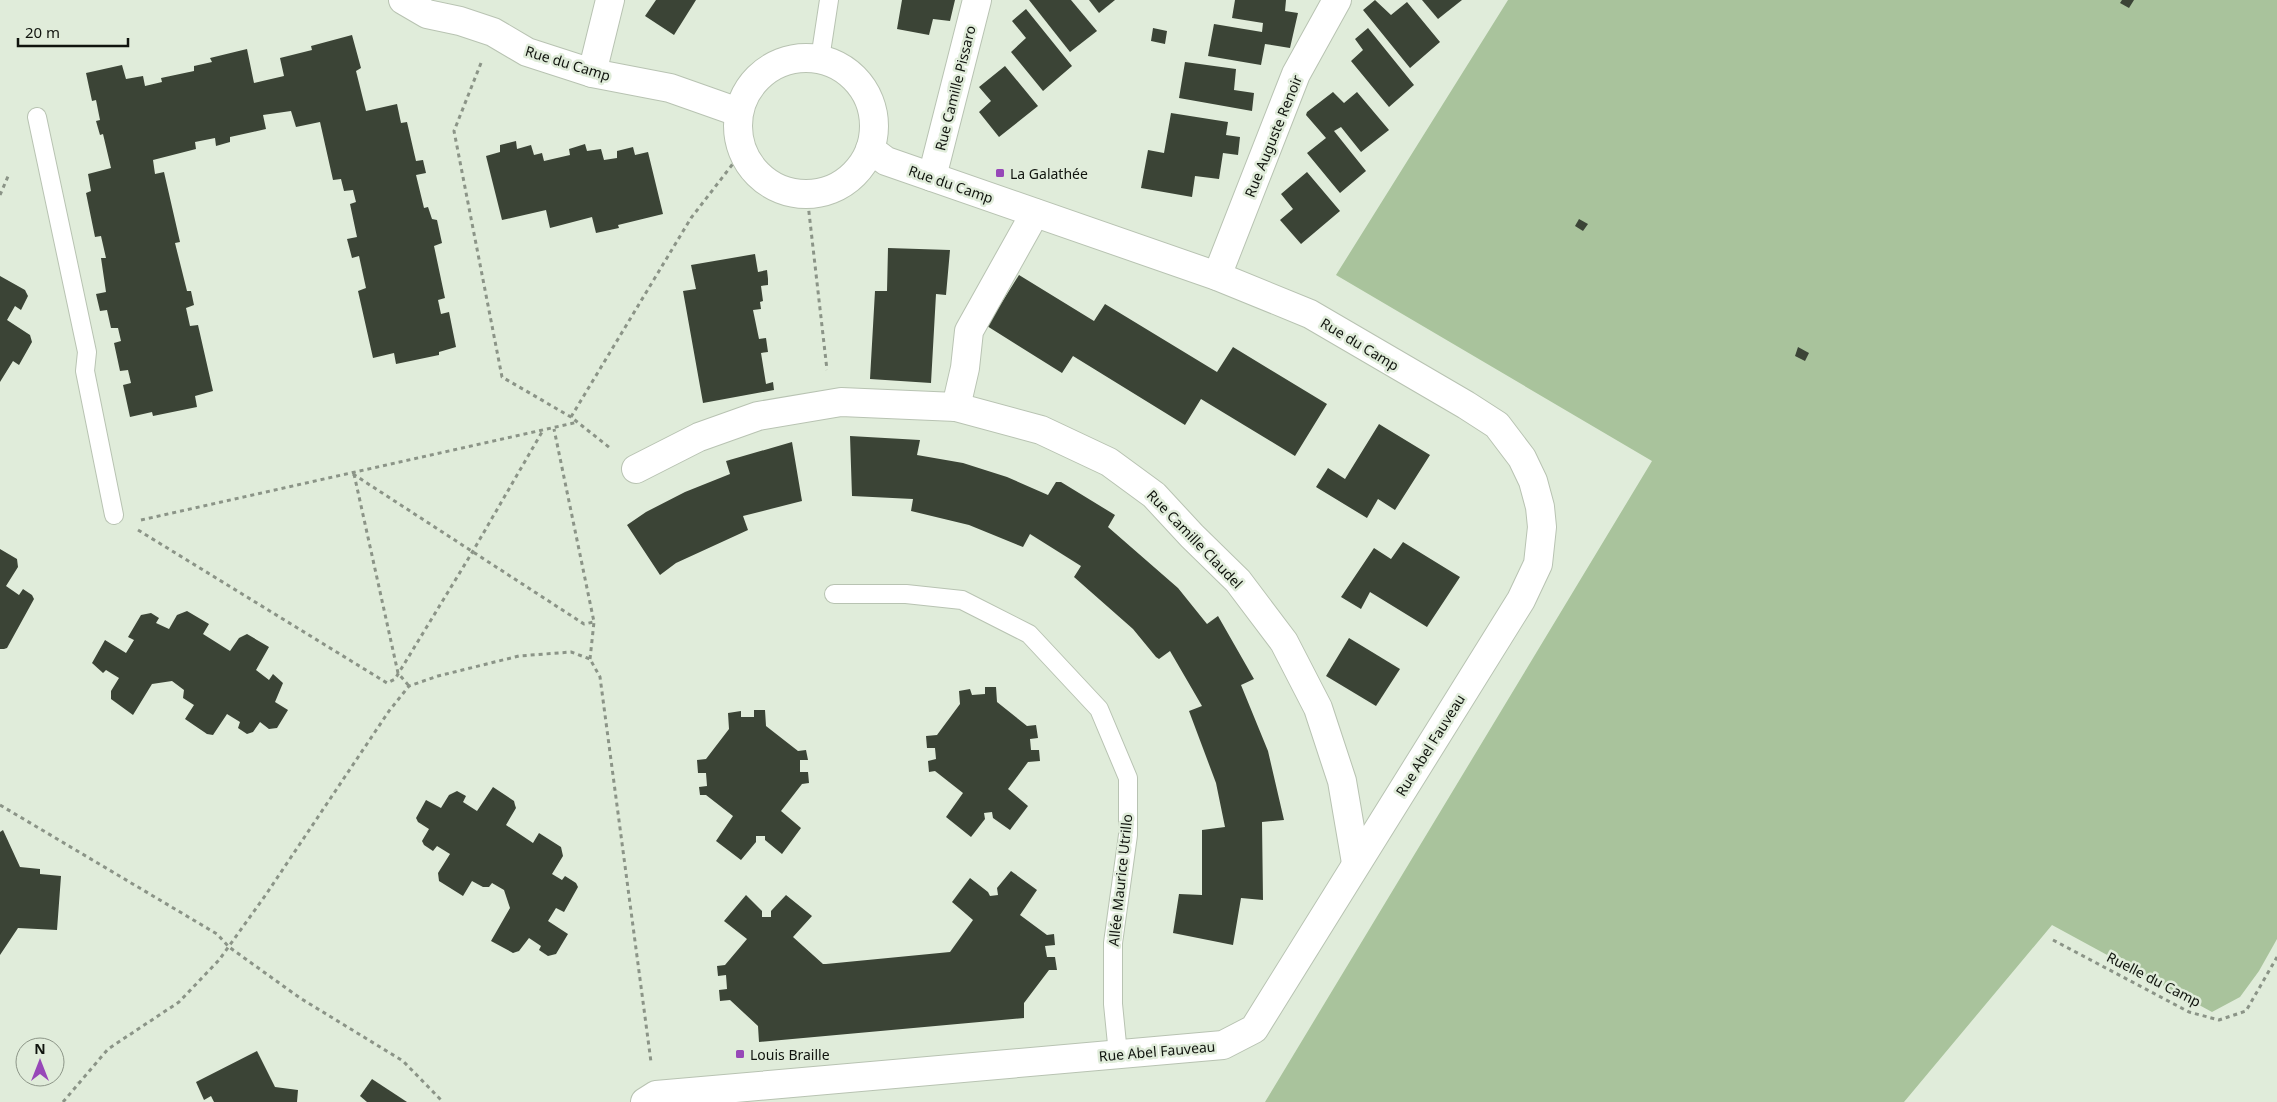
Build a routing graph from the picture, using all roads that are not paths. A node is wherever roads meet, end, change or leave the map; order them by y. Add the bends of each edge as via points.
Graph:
1 (403, 0) edge
2 (610, 0) edge
3 (830, 0) edge
4 (977, 0) edge
5 (1337, 0) edge
6 (820, 59) junction
7 (592, 72) junction
8 (738, 112) junction
9 (37, 117) dead end
10 (870, 149) junction
11 (932, 177) junction
12 (1035, 213) junction
13 (1217, 276) junction
14 (956, 407) junction
15 (636, 469) road end
16 (121, 519) road end
17 (834, 594) dead end
18 (1520, 600) joint
19 (1356, 863) junction
20 (1118, 1054) junction
21 (651, 1099) edge

1 - 7 street, Rue du Camp via 427,14 494,32 527,52
2 - 7 street
3 - 6 lane
4 - 11 street, Rue Camille Pissaro
5 - 13 street, Rue Auguste Renoir via 1296,74
6 - 8 street via 799,58 778,63 760,75 746,92
6 - 10 street via 838,66 866,93 873,110 874,130
7 - 8 street, Rue du Camp via 670,88
8 - 10 street via 737,132 742,152 768,184 787,192 827,191 846,182
9 - 16 lane via 87,352 85,370
10 - 11 street, Rue du Camp via 886,162
11 - 12 street, Rue du Camp
12 - 13 street, Rue du Camp
12 - 14 street via 969,331
13 - 18 street, Rue du Camp via 1310,314 1497,425 1522,458 1540,507 1542,528 1538,564
14 - 15 street, Rue Camille Claudel via 841,402 758,416 699,437
14 - 19 street, Rue Camille Claudel via 1041,430 1109,462 1154,495 1238,581 1284,642 1318,708 1342,781
17 - 20 lane, Allée Maurice Utrillo via 906,594 962,600 1029,634 1099,709 1128,778 1128,835 1113,943 1113,1004
18 - 19 street, Rue Abel Fauveau
19 - 20 street, Rue Abel Fauveau via 1254,1029 1223,1045 1163,1058
20 - 21 street, Rue Abel Fauveau via 1073,1066

